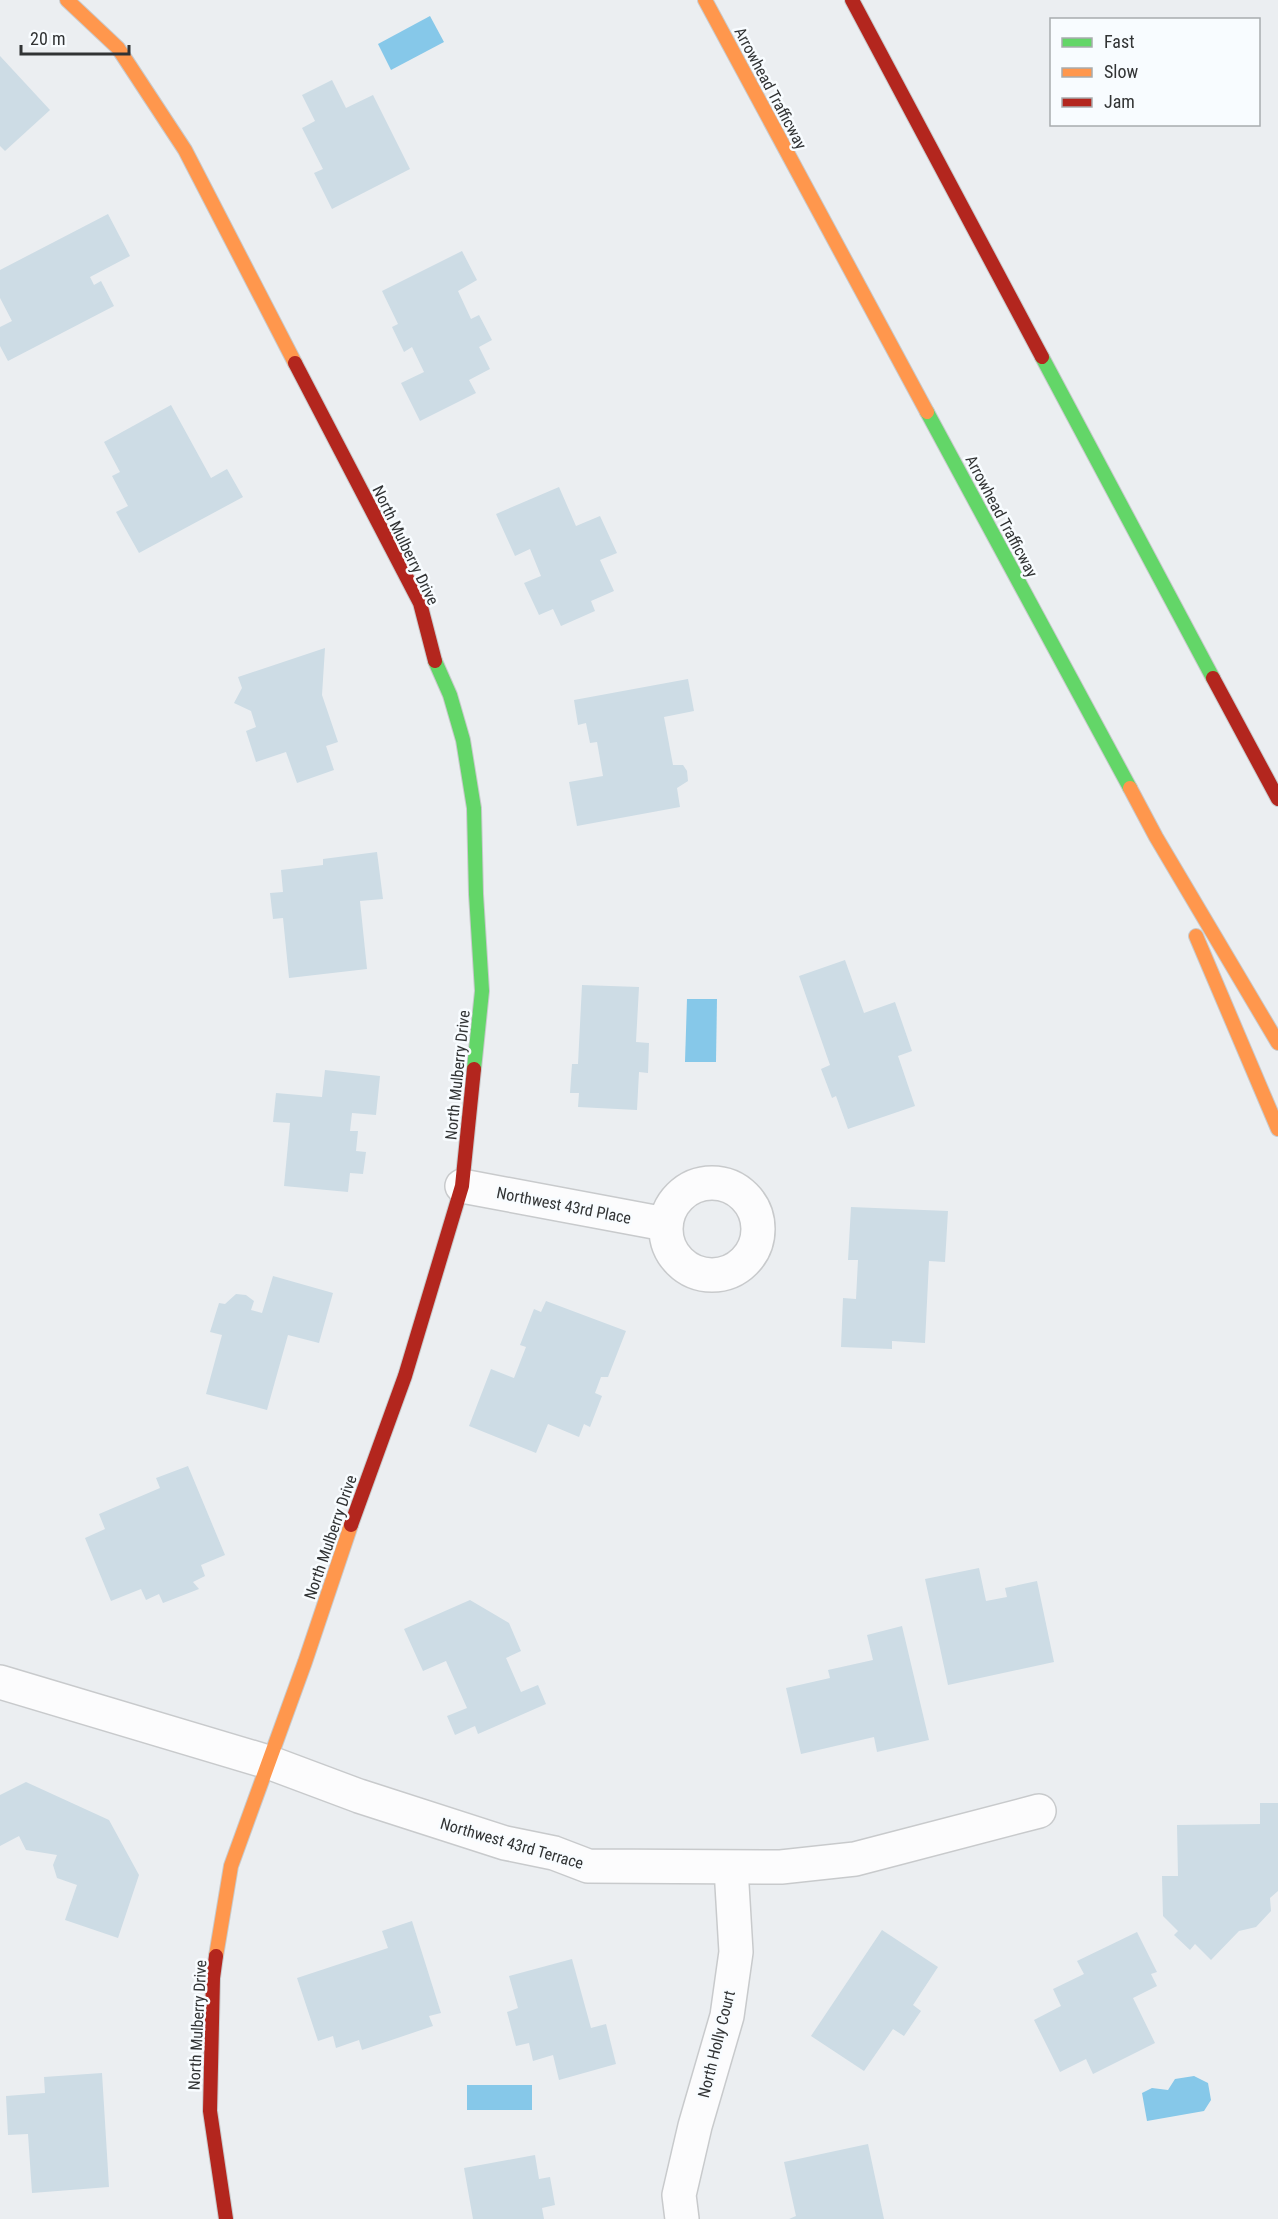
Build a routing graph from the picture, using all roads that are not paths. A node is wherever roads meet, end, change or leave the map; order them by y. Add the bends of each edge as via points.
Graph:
1 (67, 0) edge
2 (705, 0) edge
3 (852, 0) edge
4 (1278, 799) edge
5 (1156, 837) junction
6 (1278, 1043) edge
7 (1278, 1129) edge
8 (462, 1186) junction
9 (665, 1224) dead end
10 (0, 1682) edge
11 (268, 1762) junction
12 (1039, 1811) dead end
13 (731, 1868) junction
14 (226, 2219) edge
15 (682, 2219) edge

1 - 8 main road, North Mulberry Drive via 118,48 184,150 420,603 464,740 474,808 482,991
2 - 5 main road, Arrowhead Trafficway
3 - 4 main road
5 - 6 main road, Arrowhead Trafficway
5 - 7 main road
8 - 9 street, Northwest 43rd Place
8 - 11 main road, North Mulberry Drive via 405,1376
10 - 11 street, Northwest 43rd Terrace
11 - 13 street, Northwest 43rd Terrace via 359,1796 588,1866
11 - 14 main road, North Mulberry Drive via 231,1866 213,1978 210,2111
12 - 13 street, Northwest 43rd Terrace via 855,1859
13 - 15 street, North Holly Court via 736,1952 727,2016 679,2195

